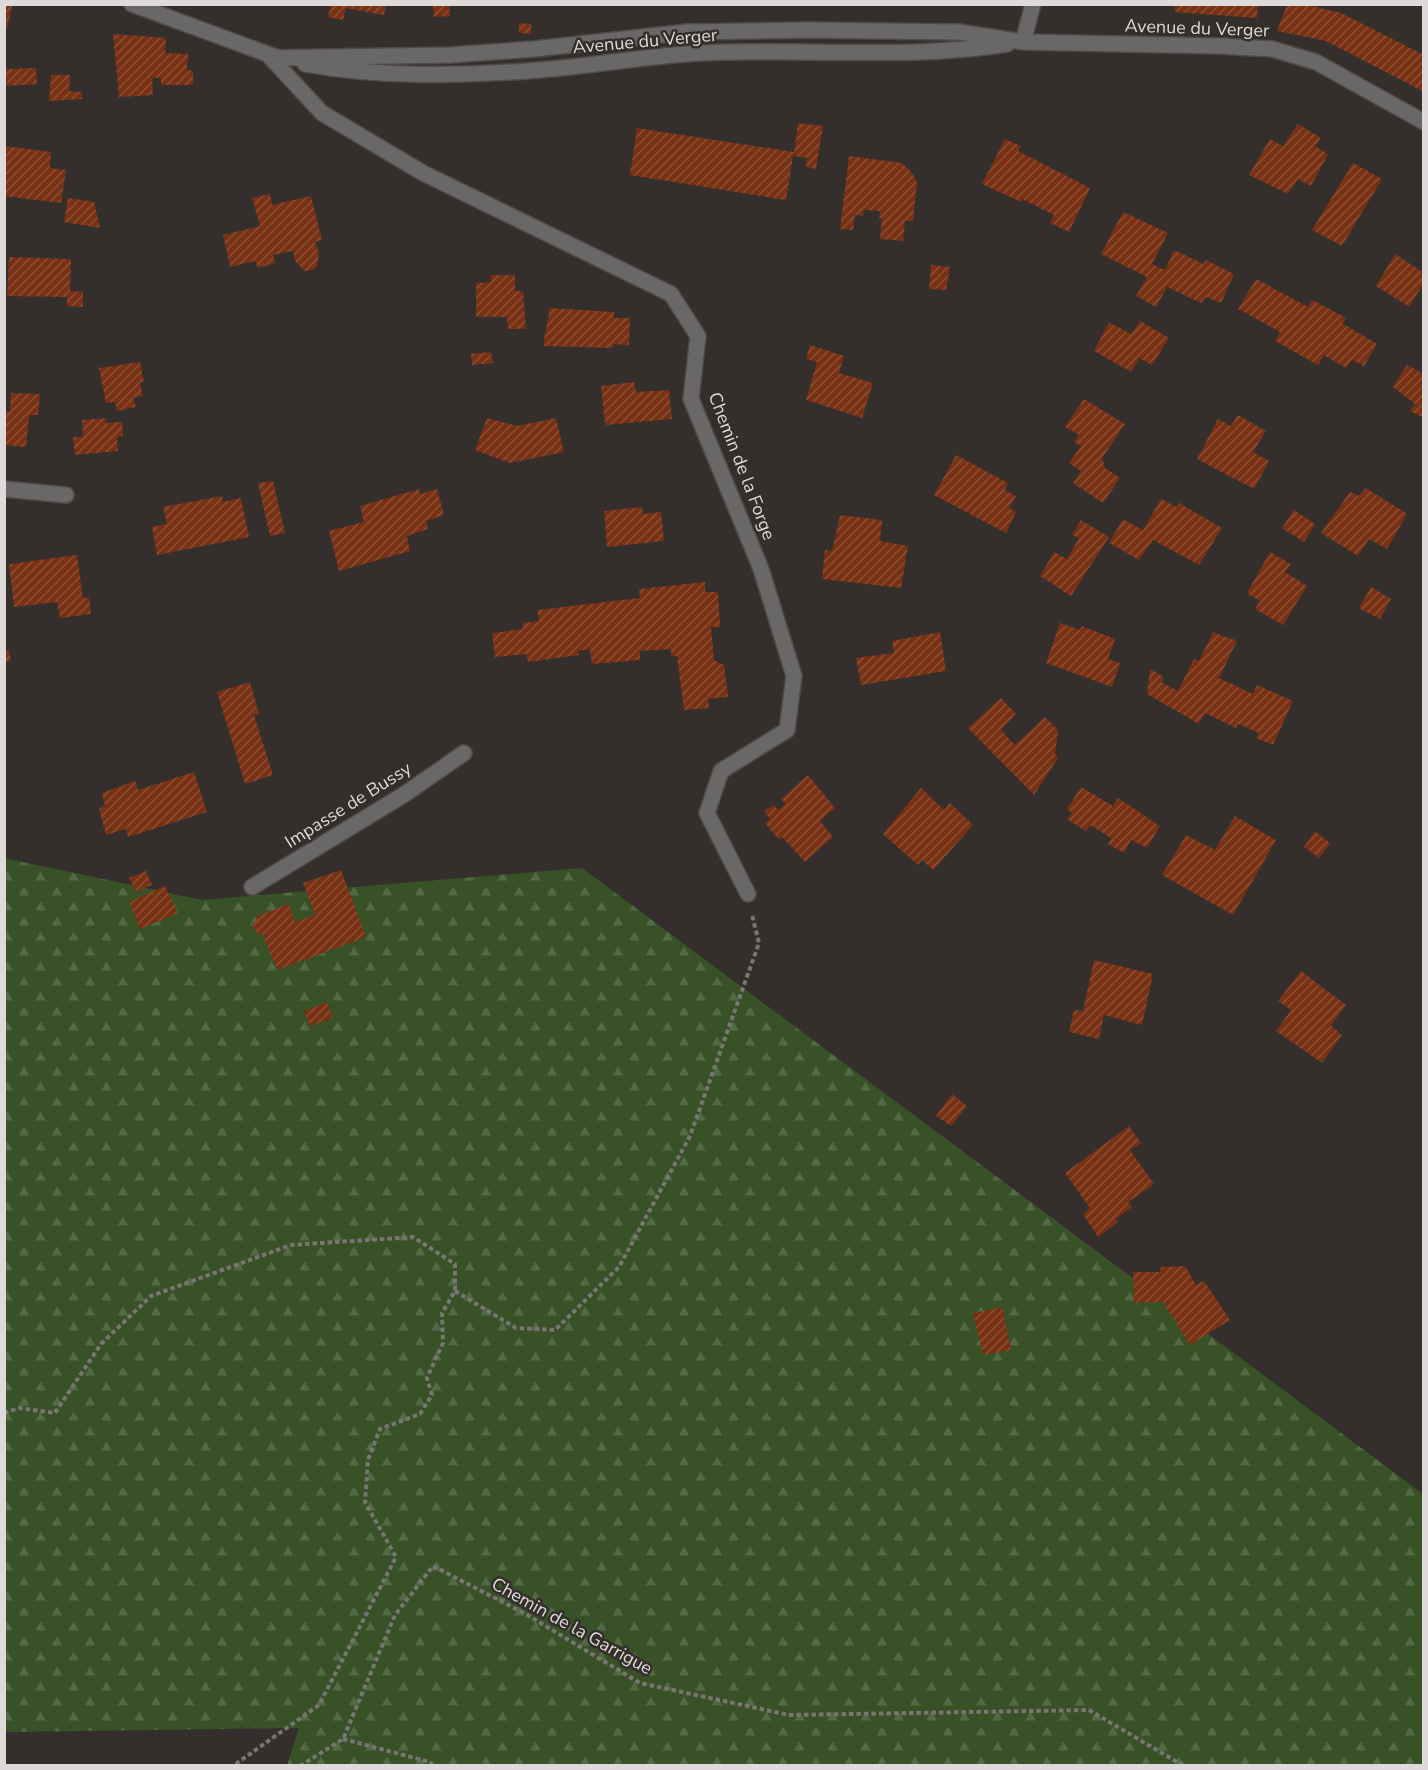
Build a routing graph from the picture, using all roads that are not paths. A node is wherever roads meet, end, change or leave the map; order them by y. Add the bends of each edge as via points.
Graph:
1 (1033, 4) edge
2 (137, 5) edge
3 (1023, 42) junction
4 (272, 58) junction
5 (1424, 122) edge
6 (4, 489) edge
7 (66, 495) dead end
8 (464, 753) dead end
9 (252, 886) dead end
10 (747, 894) road end

1 - 3 street
2 - 4 street, Avenue du Verger
3 - 4 street, Avenue du Verger via 959,32 687,32 450,55
3 - 4 street, Avenue du Verger via 958,52 697,54 541,70 452,74 354,72
3 - 5 street, Avenue du Verger via 1272,49 1316,62
4 - 10 street, Chemin de la Forge via 322,112 423,172 671,294 698,336 691,399 761,569 794,676 787,730 721,771 707,813
6 - 7 street
8 - 9 street, Impasse de Bussy via 405,794

